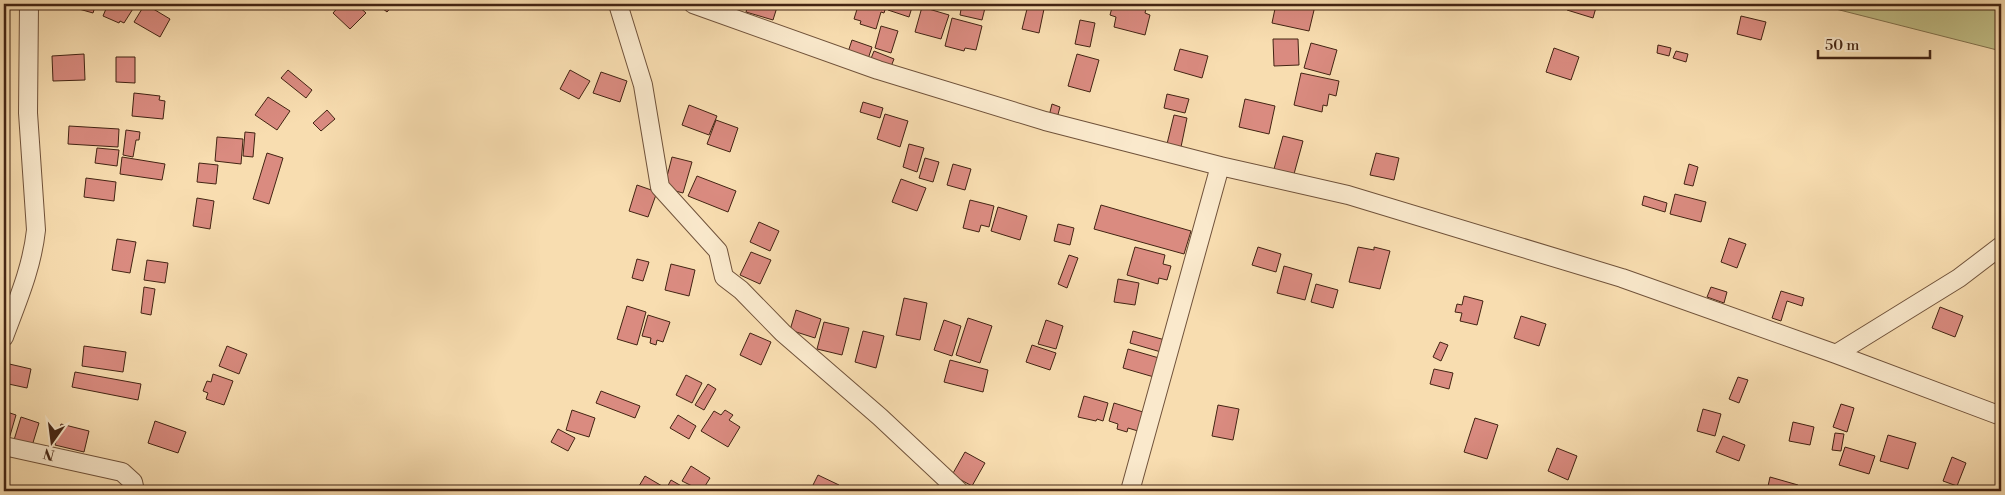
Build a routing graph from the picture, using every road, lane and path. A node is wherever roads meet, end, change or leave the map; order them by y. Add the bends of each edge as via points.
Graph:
1 (29, 4) edge
2 (618, 4) edge
3 (693, 4) edge
4 (1220, 166) junction
5 (2001, 246) edge
6 (4, 337) edge
7 (1836, 354) junction
8 (2001, 416) edge
9 (4, 446) edge
10 (135, 491) edge
11 (959, 491) edge
12 (1130, 491) edge

1 - 6 street via 28,113 36,230 28,272
2 - 11 street via 643,86 660,187 718,251 724,277
3 - 4 street via 887,73 1045,121
4 - 7 street via 1348,195 1622,278
4 - 12 street
5 - 7 street via 1959,278
7 - 8 street
9 - 10 street via 122,472 133,482

